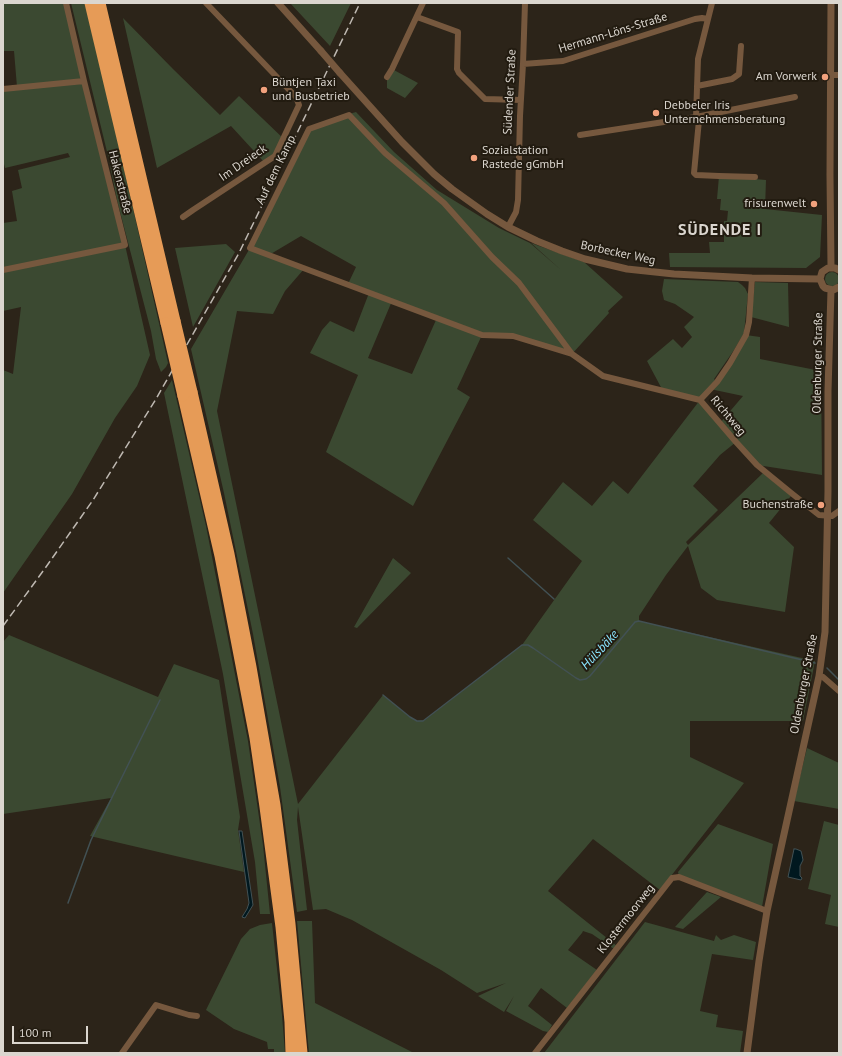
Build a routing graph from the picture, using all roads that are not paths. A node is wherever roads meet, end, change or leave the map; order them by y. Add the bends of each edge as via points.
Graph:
1 (66, 3) edge
2 (90, 3) edge
3 (100, 3) edge
4 (206, 3) edge
5 (278, 3) edge
6 (423, 3) edge
7 (525, 3) edge
8 (712, 3) edge
9 (831, 3) edge
10 (417, 17) junction
11 (708, 19) junction
12 (741, 46) dead end
13 (523, 64) junction
14 (831, 75) junction
15 (839, 75) edge
16 (387, 77) dead end
17 (84, 82) junction
18 (697, 86) junction
19 (3, 89) edge
20 (795, 98) dead end
21 (521, 100) junction
22 (697, 117) junction
23 (580, 135) dead end
24 (755, 177) dead end
25 (183, 217) dead end
26 (508, 227) junction
27 (831, 267) junction
28 (3, 270) edge
29 (839, 270) edge
30 (752, 278) junction
31 (820, 279) junction
32 (839, 287) edge
33 (831, 290) junction
34 (171, 322) junction
35 (572, 354) junction
36 (188, 394) junction
37 (700, 400) junction
38 (839, 512) edge
39 (828, 516) junction
40 (819, 676) junction
41 (839, 691) edge
42 (767, 911) junction
43 (285, 925) junction
44 (197, 1016) dead end
45 (122, 1053) edge
46 (291, 1053) edge
47 (302, 1053) edge
48 (536, 1053) edge
49 (747, 1053) edge

1 - 17 street, Hakenstraße
2 - 34 highway
3 - 34 highway
4 - 25 street, Im Dreieck via 296,97 299,105 275,156
5 - 26 street, Borbecker Weg, bridge via 429,169 452,189
6 - 10 street
7 - 13 street, Südender Straße
8 - 11 street
9 - 14 street
10 - 16 street
10 - 21 street via 458,32 458,73 485,99
11 - 13 street, Hermann-Löns-Straße via 695,20 562,61
11 - 18 street via 698,59
12 - 18 street via 739,74 732,79
13 - 21 street, Südender Straße
14 - 15 street
14 - 27 street
17 - 19 street
17 - 28 street, Hakenstraße via 125,245
18 - 22 street
20 - 22 street
21 - 26 street, Südender Straße via 518,200 516,212
22 - 23 street
22 - 24 street via 694,173
26 - 30 street, Borbecker Weg via 562,251 626,269
27 - 29 street
27 - 31 street via 822,272
30 - 31 street, Borbecker Weg
30 - 37 street via 746,335 717,382
31 - 33 street via 822,286
32 - 33 street
33 - 39 street, Oldenburger Straße
34 - 36 highway, bridge
35 - 35 street, Auf dem Kamp via 519,283 444,203 385,152 349,115 309,129 250,248 482,335 513,336
35 - 37 street, Richtweg via 603,376
36 - 43 highway via 255,738 278,902
36 - 43 highway via 229,554 251,667 275,805 288,911
37 - 39 street, Richtweg via 757,465 819,515
38 - 39 street
39 - 40 street, Oldenburger Straße via 825,632
40 - 41 street
40 - 42 street, Oldenburger Straße
42 - 48 street, Klostermoorweg via 678,877 672,878
42 - 49 street, Oldenburger Straße
43 - 46 highway
43 - 47 highway
44 - 45 street via 156,1006

